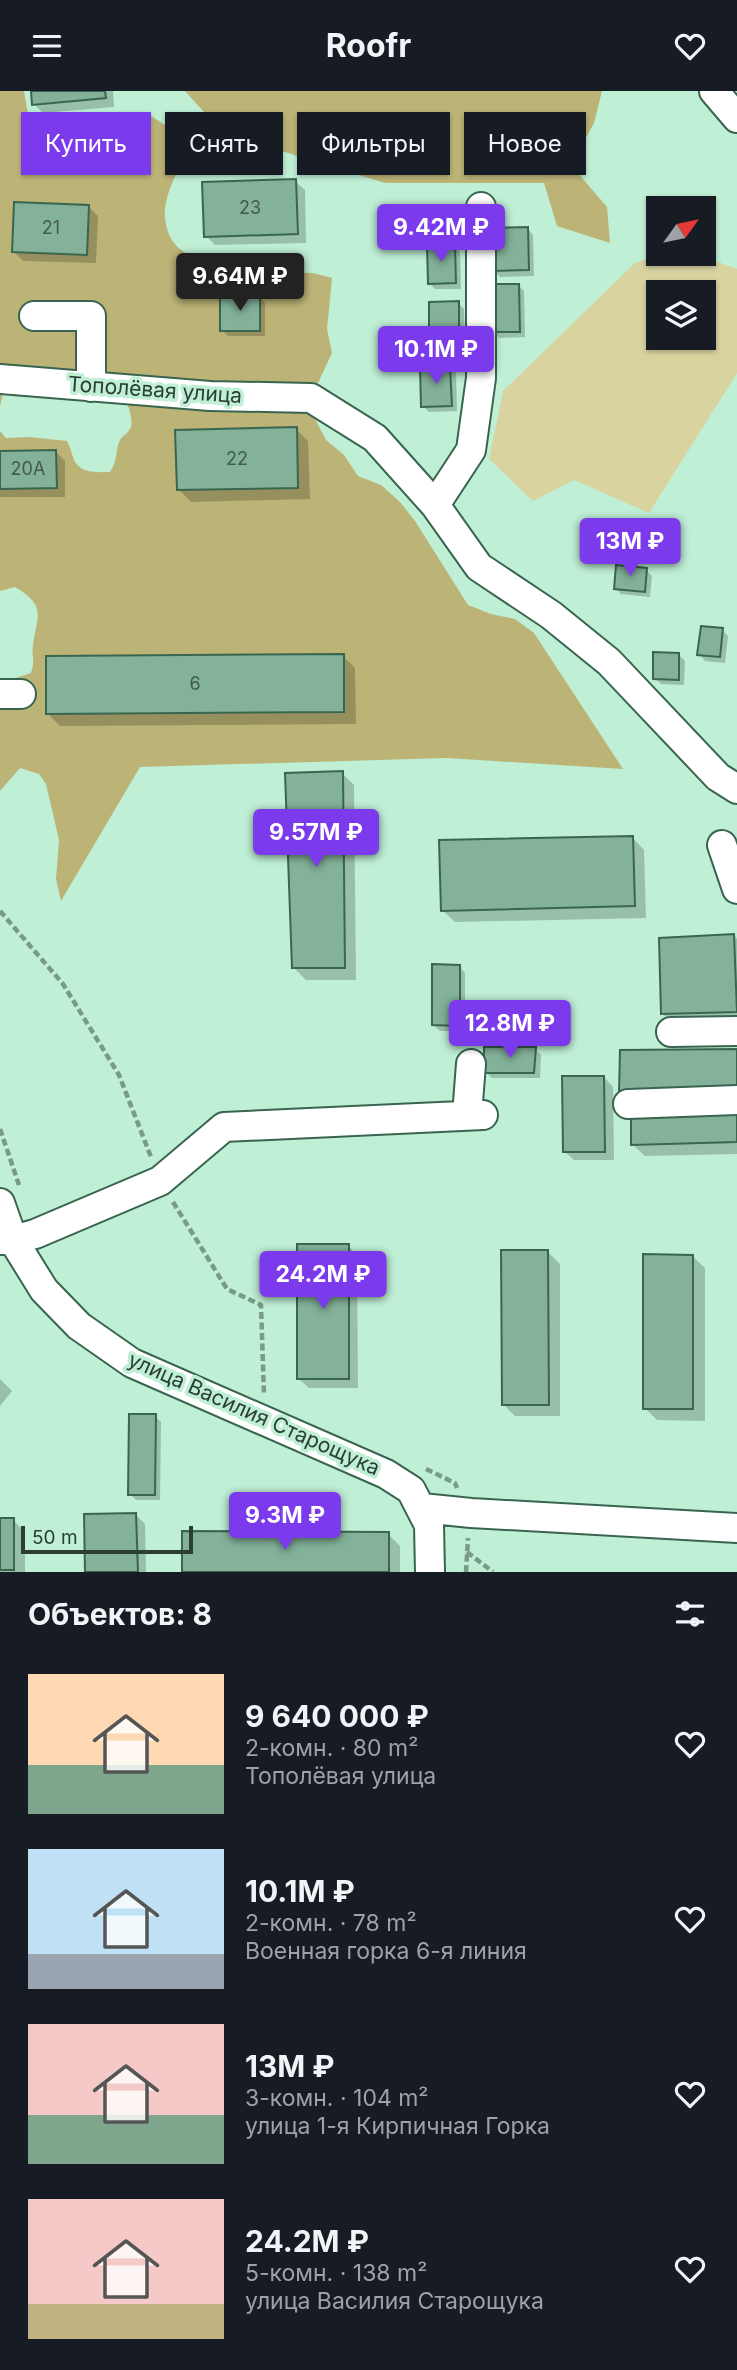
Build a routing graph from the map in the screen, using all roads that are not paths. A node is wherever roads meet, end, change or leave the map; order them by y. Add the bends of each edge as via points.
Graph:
1 (714, 91) edge
2 (737, 118) edge
3 (481, 207) dead end
4 (34, 316) dead end
5 (0, 379) edge
6 (91, 387) junction
7 (435, 505) junction
8 (737, 789) edge
9 (722, 845) dead end
10 (737, 889) edge
11 (737, 1031) edge
12 (671, 1032) dead end
13 (471, 1064) dead end
14 (737, 1100) edge
15 (628, 1104) dead end
16 (10, 1197) edge
17 (6, 1240) edge
18 (422, 1508) junction
19 (737, 1528) edge
20 (430, 1572) edge

1 - 2 street
3 - 7 street via 481,378 471,450
4 - 6 street via 91,316
5 - 6 street, Тополёвая улица
6 - 7 street, Тополёвая улица via 311,398 375,438
7 - 8 street via 480,567 609,662 718,777
9 - 10 street
11 - 12 street
13 - 17 street via 475,1115 224,1127 160,1181 35,1234
14 - 15 street
16 - 17 street, улица Василия Старощука
17 - 18 street, улица Василия Старощука via 79,1326 132,1363 386,1474 411,1490
18 - 19 street
18 - 20 street, улица Василия Старощука via 429,1525

